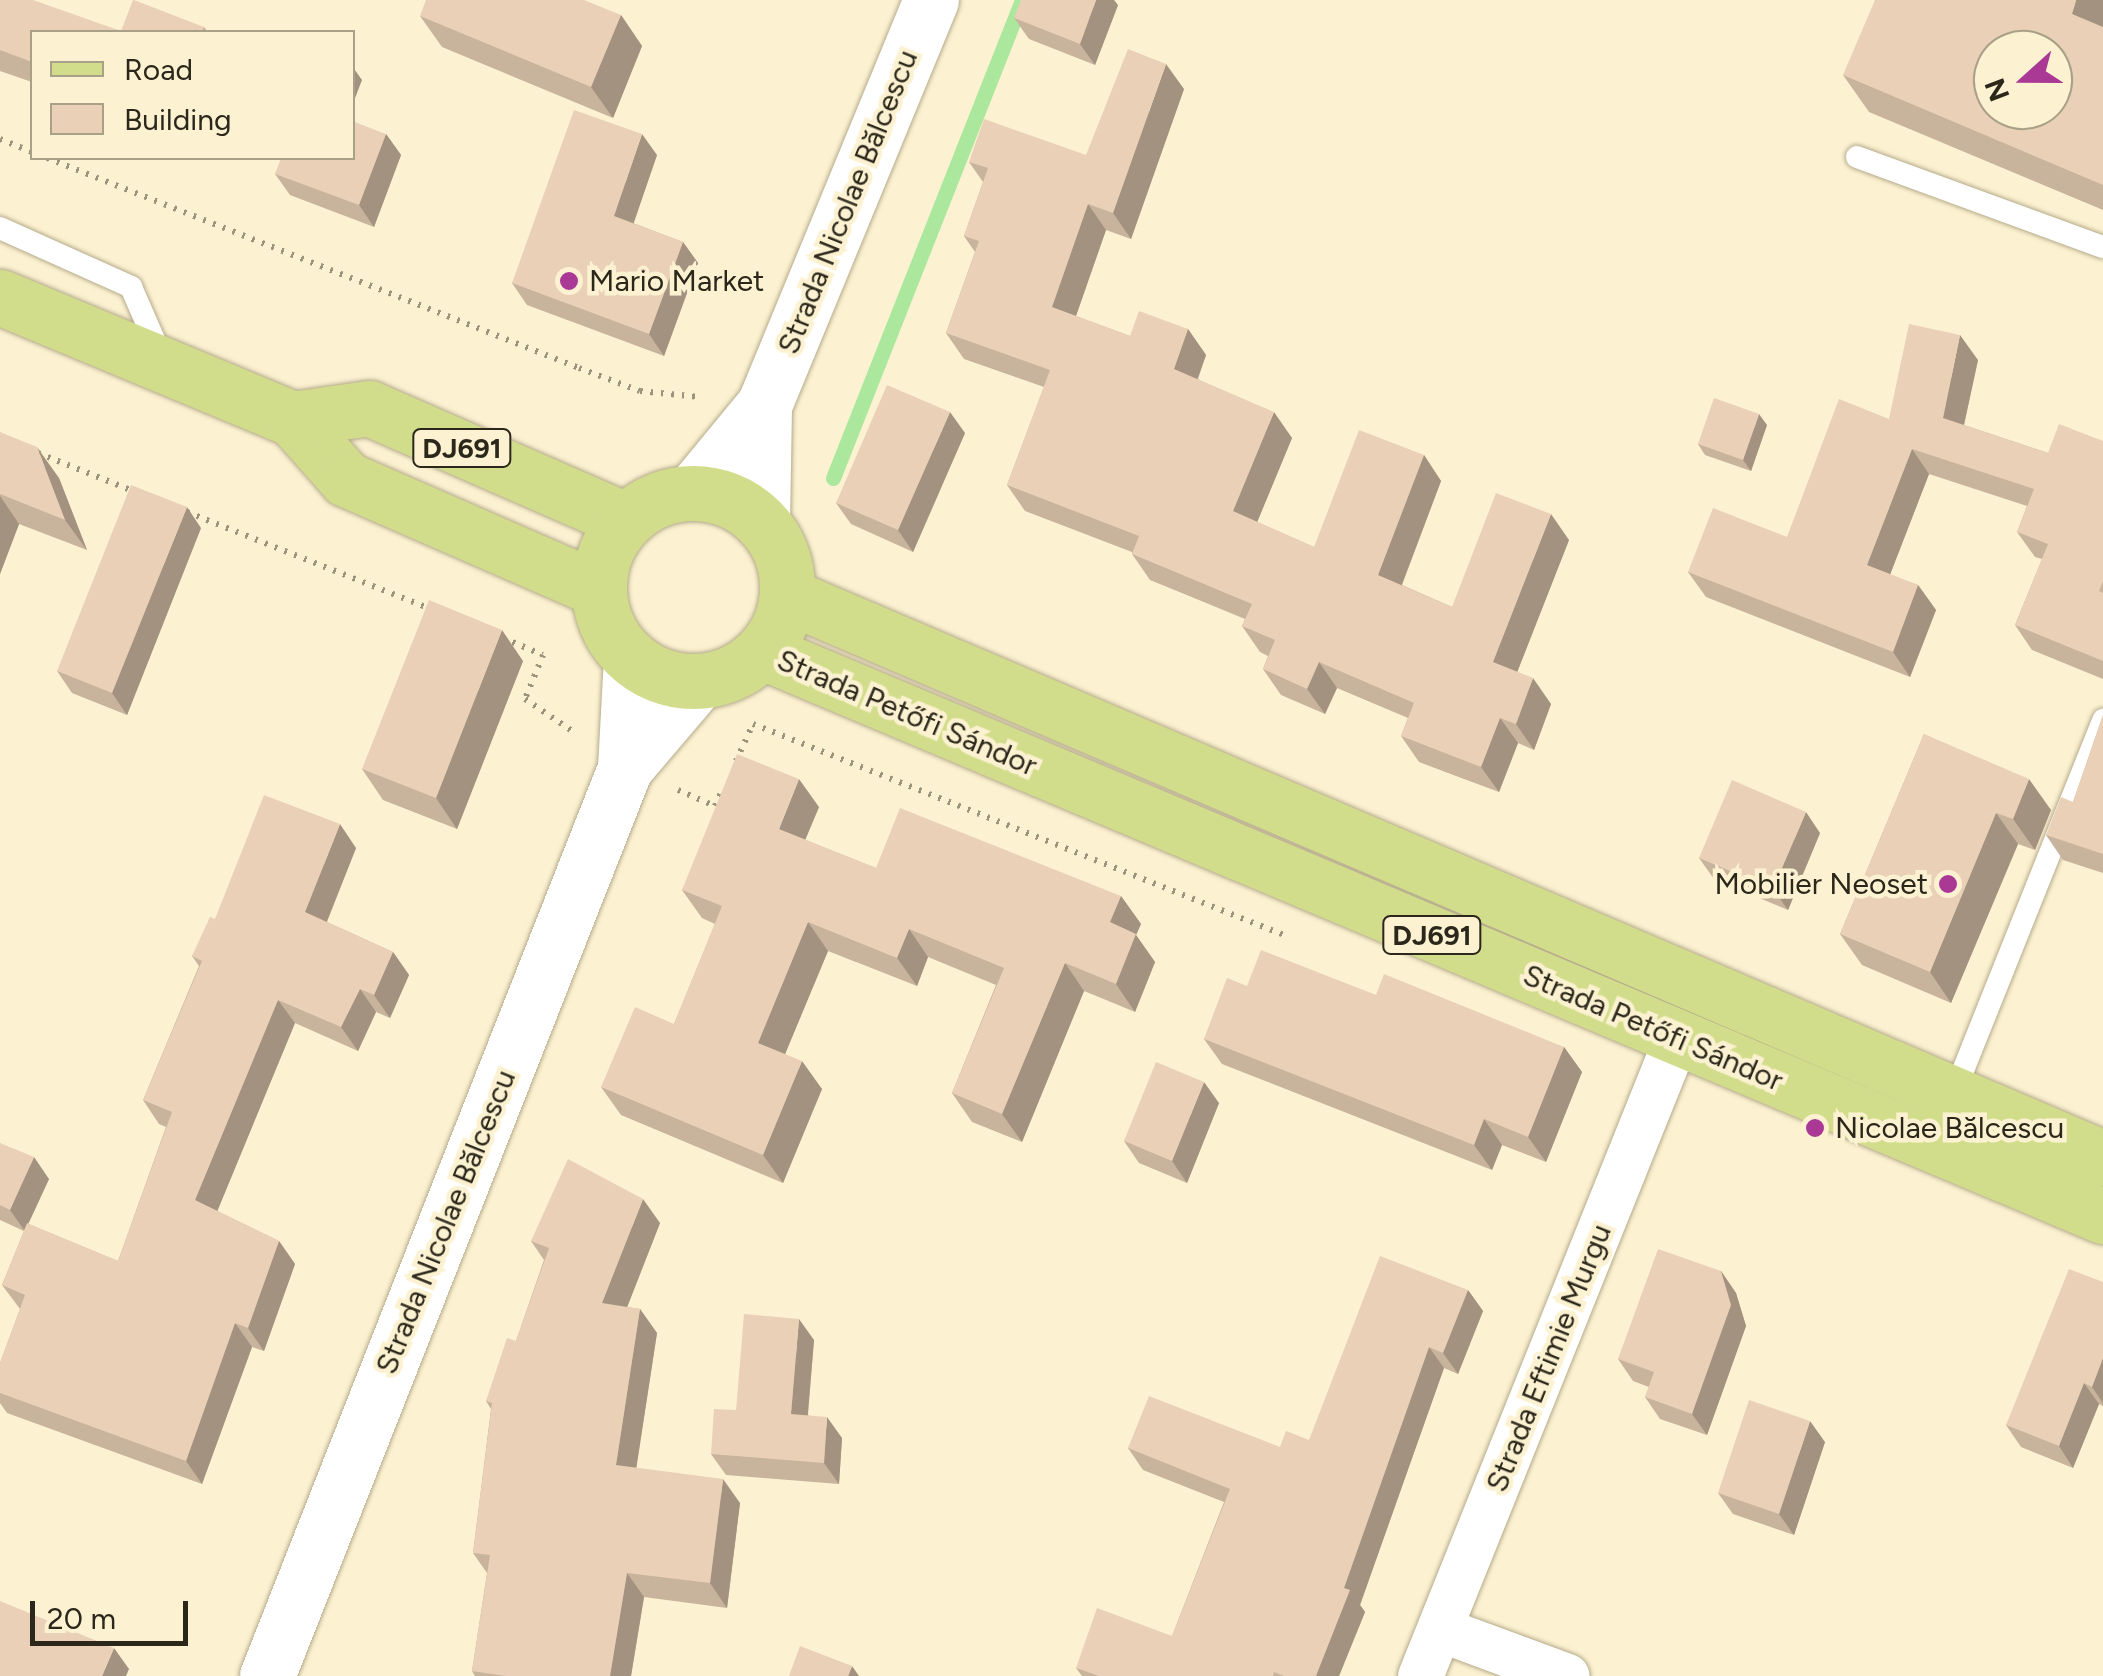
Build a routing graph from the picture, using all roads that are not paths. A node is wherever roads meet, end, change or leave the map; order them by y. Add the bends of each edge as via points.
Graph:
1 (932, 0) edge
2 (1857, 156) dead end
3 (0, 228) edge
4 (2103, 247) edge
5 (0, 297) edge
6 (165, 366) junction
7 (764, 405) junction
8 (293, 418) junction
9 (692, 491) junction
10 (625, 520) junction
11 (762, 521) junction
12 (598, 589) junction
13 (788, 596) junction
14 (763, 652) junction
15 (630, 658) junction
16 (699, 681) junction
17 (2103, 720) edge
18 (625, 768) junction
19 (1676, 1039) junction
20 (1954, 1094) junction
21 (2103, 1158) edge
22 (2103, 1216) edge
23 (1440, 1629) junction
24 (267, 1676) edge
25 (1420, 1676) edge
26 (1567, 1676) edge

1 - 7 street, Strada Nicolae Bălcescu
2 - 4 lane
3 - 6 lane via 130,288
5 - 6 main road, DJ691
6 - 8 main road, DJ691
7 - 9 street, Strada Nicolae Bălcescu
7 - 11 street, Strada Nicolae Bălcescu
8 - 10 main road, DJ691 via 369,408
8 - 12 main road, DJ691 via 346,479
9 - 10 main road via 656,498
9 - 11 main road via 729,499
10 - 12 main road via 605,551
11 - 13 main road via 783,556
12 - 15 main road via 608,627
13 - 14 main road
13 - 20 main road, Strada Petőfi Sándor / DJ691
14 - 16 main road via 734,673
14 - 19 main road, Strada Petőfi Sándor / DJ691
15 - 16 main road via 664,677
15 - 18 street, Strada Nicolae Bălcescu
16 - 18 street, Strada Nicolae Bălcescu
17 - 20 lane
18 - 24 street, Strada Nicolae Bălcescu
19 - 22 main road, Strada Petőfi Sándor / DJ691
19 - 23 street, Strada Eftimie Murgu
20 - 21 main road, Strada Petőfi Sándor / DJ691
23 - 25 street, Strada Eftimie Murgu
23 - 26 street

